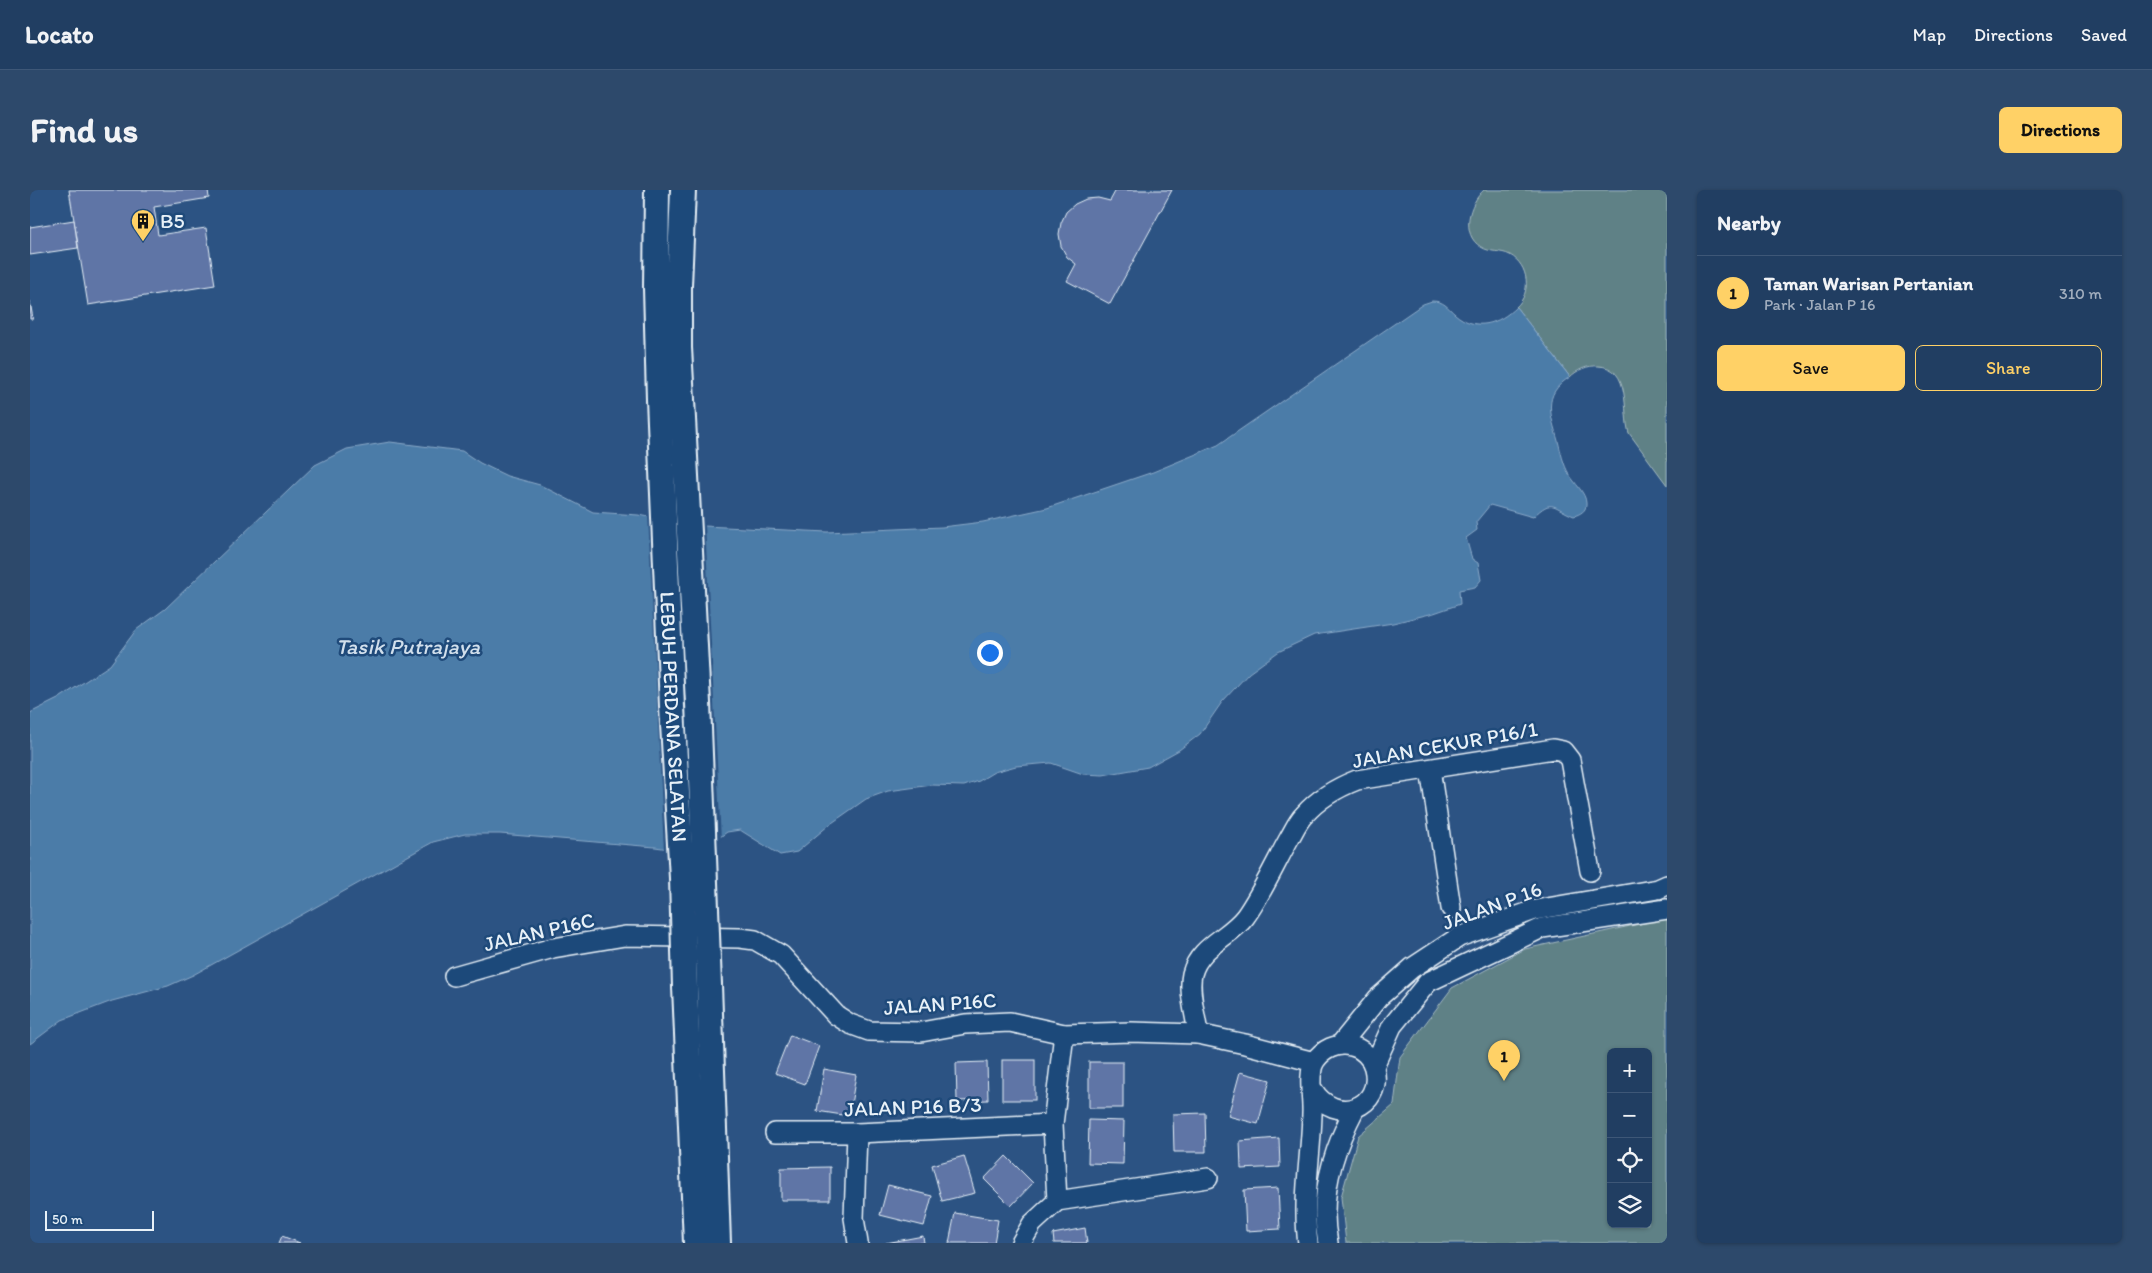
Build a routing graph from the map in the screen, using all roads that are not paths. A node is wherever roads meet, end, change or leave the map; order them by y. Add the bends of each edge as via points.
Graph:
1 (657, 190) edge
2 (683, 190) edge
3 (671, 400) junction
4 (1430, 769) junction
5 (1590, 871) dead end
6 (1667, 885) edge
7 (1451, 908) dead end
8 (1667, 908) edge
9 (454, 976) dead end
10 (1064, 1034) junction
11 (1198, 1034) junction
12 (1340, 1045) junction
13 (1314, 1062) junction
14 (1374, 1066) junction
15 (1313, 1090) junction
16 (1355, 1108) junction
17 (1053, 1124) junction
18 (775, 1133) dead end
19 (857, 1133) junction
20 (1208, 1178) dead end
21 (1057, 1201) junction
22 (696, 1243) edge
23 (718, 1243) edge
24 (858, 1243) edge
25 (1021, 1243) edge
26 (1308, 1243) edge
27 (1328, 1243) edge

1 - 3 main road, LEBUH PERDANA SELATAN via 656,288
2 - 3 main road, LEBUH PERDANA SELATAN via 679,348
3 - 22 main road, LEBUH PERDANA SELATAN, bridge via 672,707
3 - 23 main road, LEBUH PERDANA SELATAN, bridge via 698,704
4 - 5 street, JALAN CEKUR P16/1 via 1553,749 1563,751 1570,760
4 - 7 street
4 - 11 street, JALAN CEKUR P16/1 via 1357,780 1317,801 1302,816 1245,917 1198,959 1191,986
6 - 12 street, JALAN P 16 via 1536,910 1459,937 1412,968 1378,998
8 - 14 street, JALAN P 16 via 1542,928 1428,982 1392,1026
9 - 10 street, JALAN P16C via 552,948 625,936 740,938 755,940 781,955 836,1015 869,1031 921,1032 965,1024 1010,1022
10 - 11 street, JALAN P16C
10 - 17 street
11 - 13 street, JALAN P16C
12 - 13 street, JALAN P 16 via 1330,1048
12 - 14 street via 1360,1050
13 - 15 street via 1310,1080
14 - 16 street, JALAN P 16 via 1375,1081 1371,1095
15 - 16 street via 1326,1105 1335,1109
15 - 26 street via 1305,1220
16 - 27 street, JALAN P 16 via 1329,1170 1324,1224
17 - 19 street, JALAN P16 B/3
17 - 21 street
18 - 19 street, JALAN P16 B/3
19 - 24 street via 854,1218
20 - 21 street
21 - 25 street via 1032,1224

